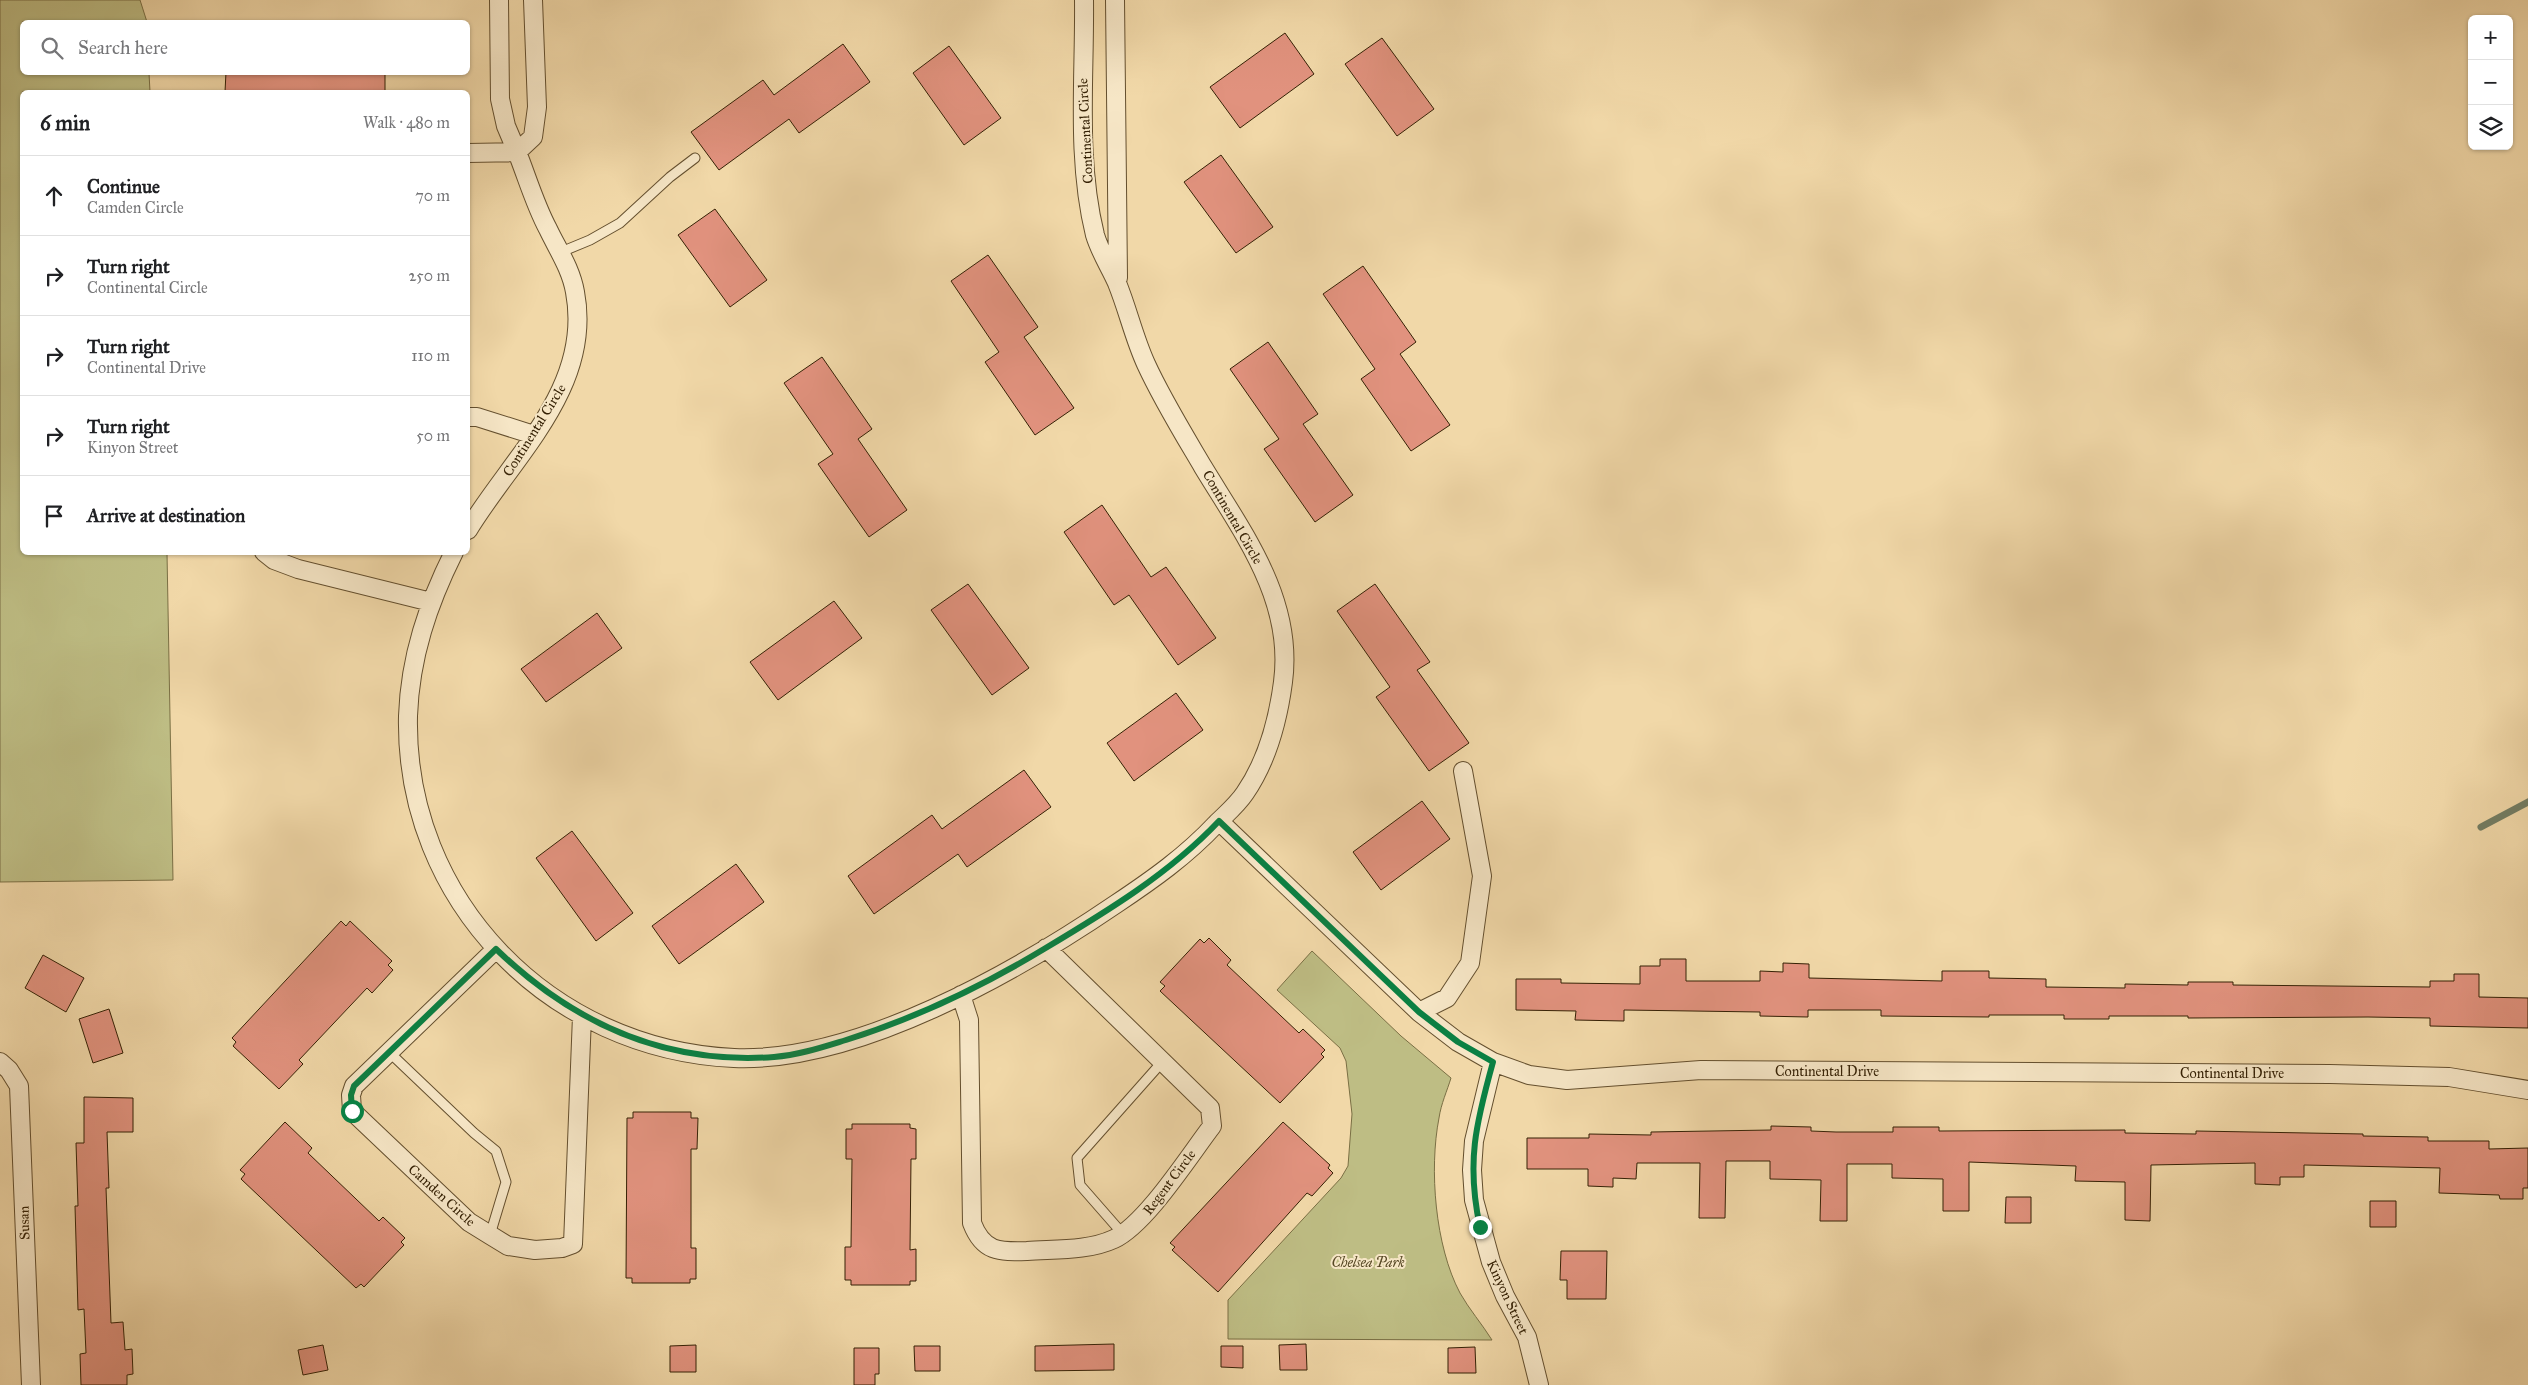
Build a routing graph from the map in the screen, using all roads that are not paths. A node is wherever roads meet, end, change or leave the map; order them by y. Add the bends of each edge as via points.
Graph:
1 (499, 0) edge
2 (533, 0) edge
3 (1084, 0) edge
4 (1115, 0) edge
5 (517, 152) junction
6 (470, 154) edge
7 (695, 158) dead end
8 (561, 252) junction
9 (1118, 286) junction
10 (470, 417) edge
11 (534, 436) junction
12 (470, 527) edge
13 (268, 555) edge
14 (453, 555) edge
15 (432, 602) junction
16 (1463, 771) dead end
17 (1219, 821) junction
18 (1046, 948) junction
19 (496, 949) junction
20 (961, 995) junction
21 (1419, 1012) junction
22 (582, 1016) junction
23 (389, 1052) junction
24 (1163, 1061) junction
25 (1493, 1062) junction
26 (2, 1063) edge
27 (2528, 1090) edge
28 (1122, 1233) junction
29 (490, 1235) junction
30 (31, 1385) edge
31 (1538, 1385) edge

1 - 5 street, Continental Circle via 500,99 506,126
2 - 5 street via 537,107 533,137
3 - 9 street, Continental Circle via 1084,134 1088,191 1096,239
4 - 9 street, Continental Circle
5 - 6 street
5 - 8 street, Continental Circle via 547,228
7 - 8 lane via 620,223
8 - 11 street, Continental Circle via 575,291 577,343 561,392
9 - 17 street, Continental Circle via 1131,329 1149,370 1258,555 1271,587 1281,628 1284,676 1272,734 1248,788
10 - 11 street
11 - 12 street, Continental Circle
13 - 15 street via 298,569
14 - 15 street, Continental Circle
15 - 19 street, Continental Circle via 418,640 408,715 415,791 430,841 452,890
16 - 21 street via 1482,876 1470,963 1447,998
17 - 18 street, Continental Circle via 1192,850 1160,874
17 - 21 street, Continental Drive
18 - 20 street, Continental Circle
18 - 24 street, Regent Circle
19 - 22 street, Continental Circle via 543,990
19 - 23 street, Camden Circle
20 - 22 street, Continental Circle via 870,1032 810,1051 776,1057 700,1055 617,1032
20 - 28 street, Regent Circle via 969,1020 972,1223 978,1240 997,1250 1014,1252 1090,1247
21 - 25 street, Continental Drive via 1458,1042
22 - 29 street, Camden Circle via 573,1244 535,1250 508,1246
23 - 29 lane via 496,1151 506,1182
23 - 29 street, Camden Circle via 354,1086 352,1111 469,1222
24 - 28 lane via 1077,1158 1080,1184
24 - 28 street, Regent Circle via 1210,1108 1212,1126 1141,1219
25 - 27 street, Continental Drive via 1529,1075 1567,1080 1701,1070 2330,1074 2449,1077
25 - 31 street, Kinyon Street via 1474,1141 1474,1200 1491,1262 1527,1337
26 - 30 street, Susan via 19,1086

